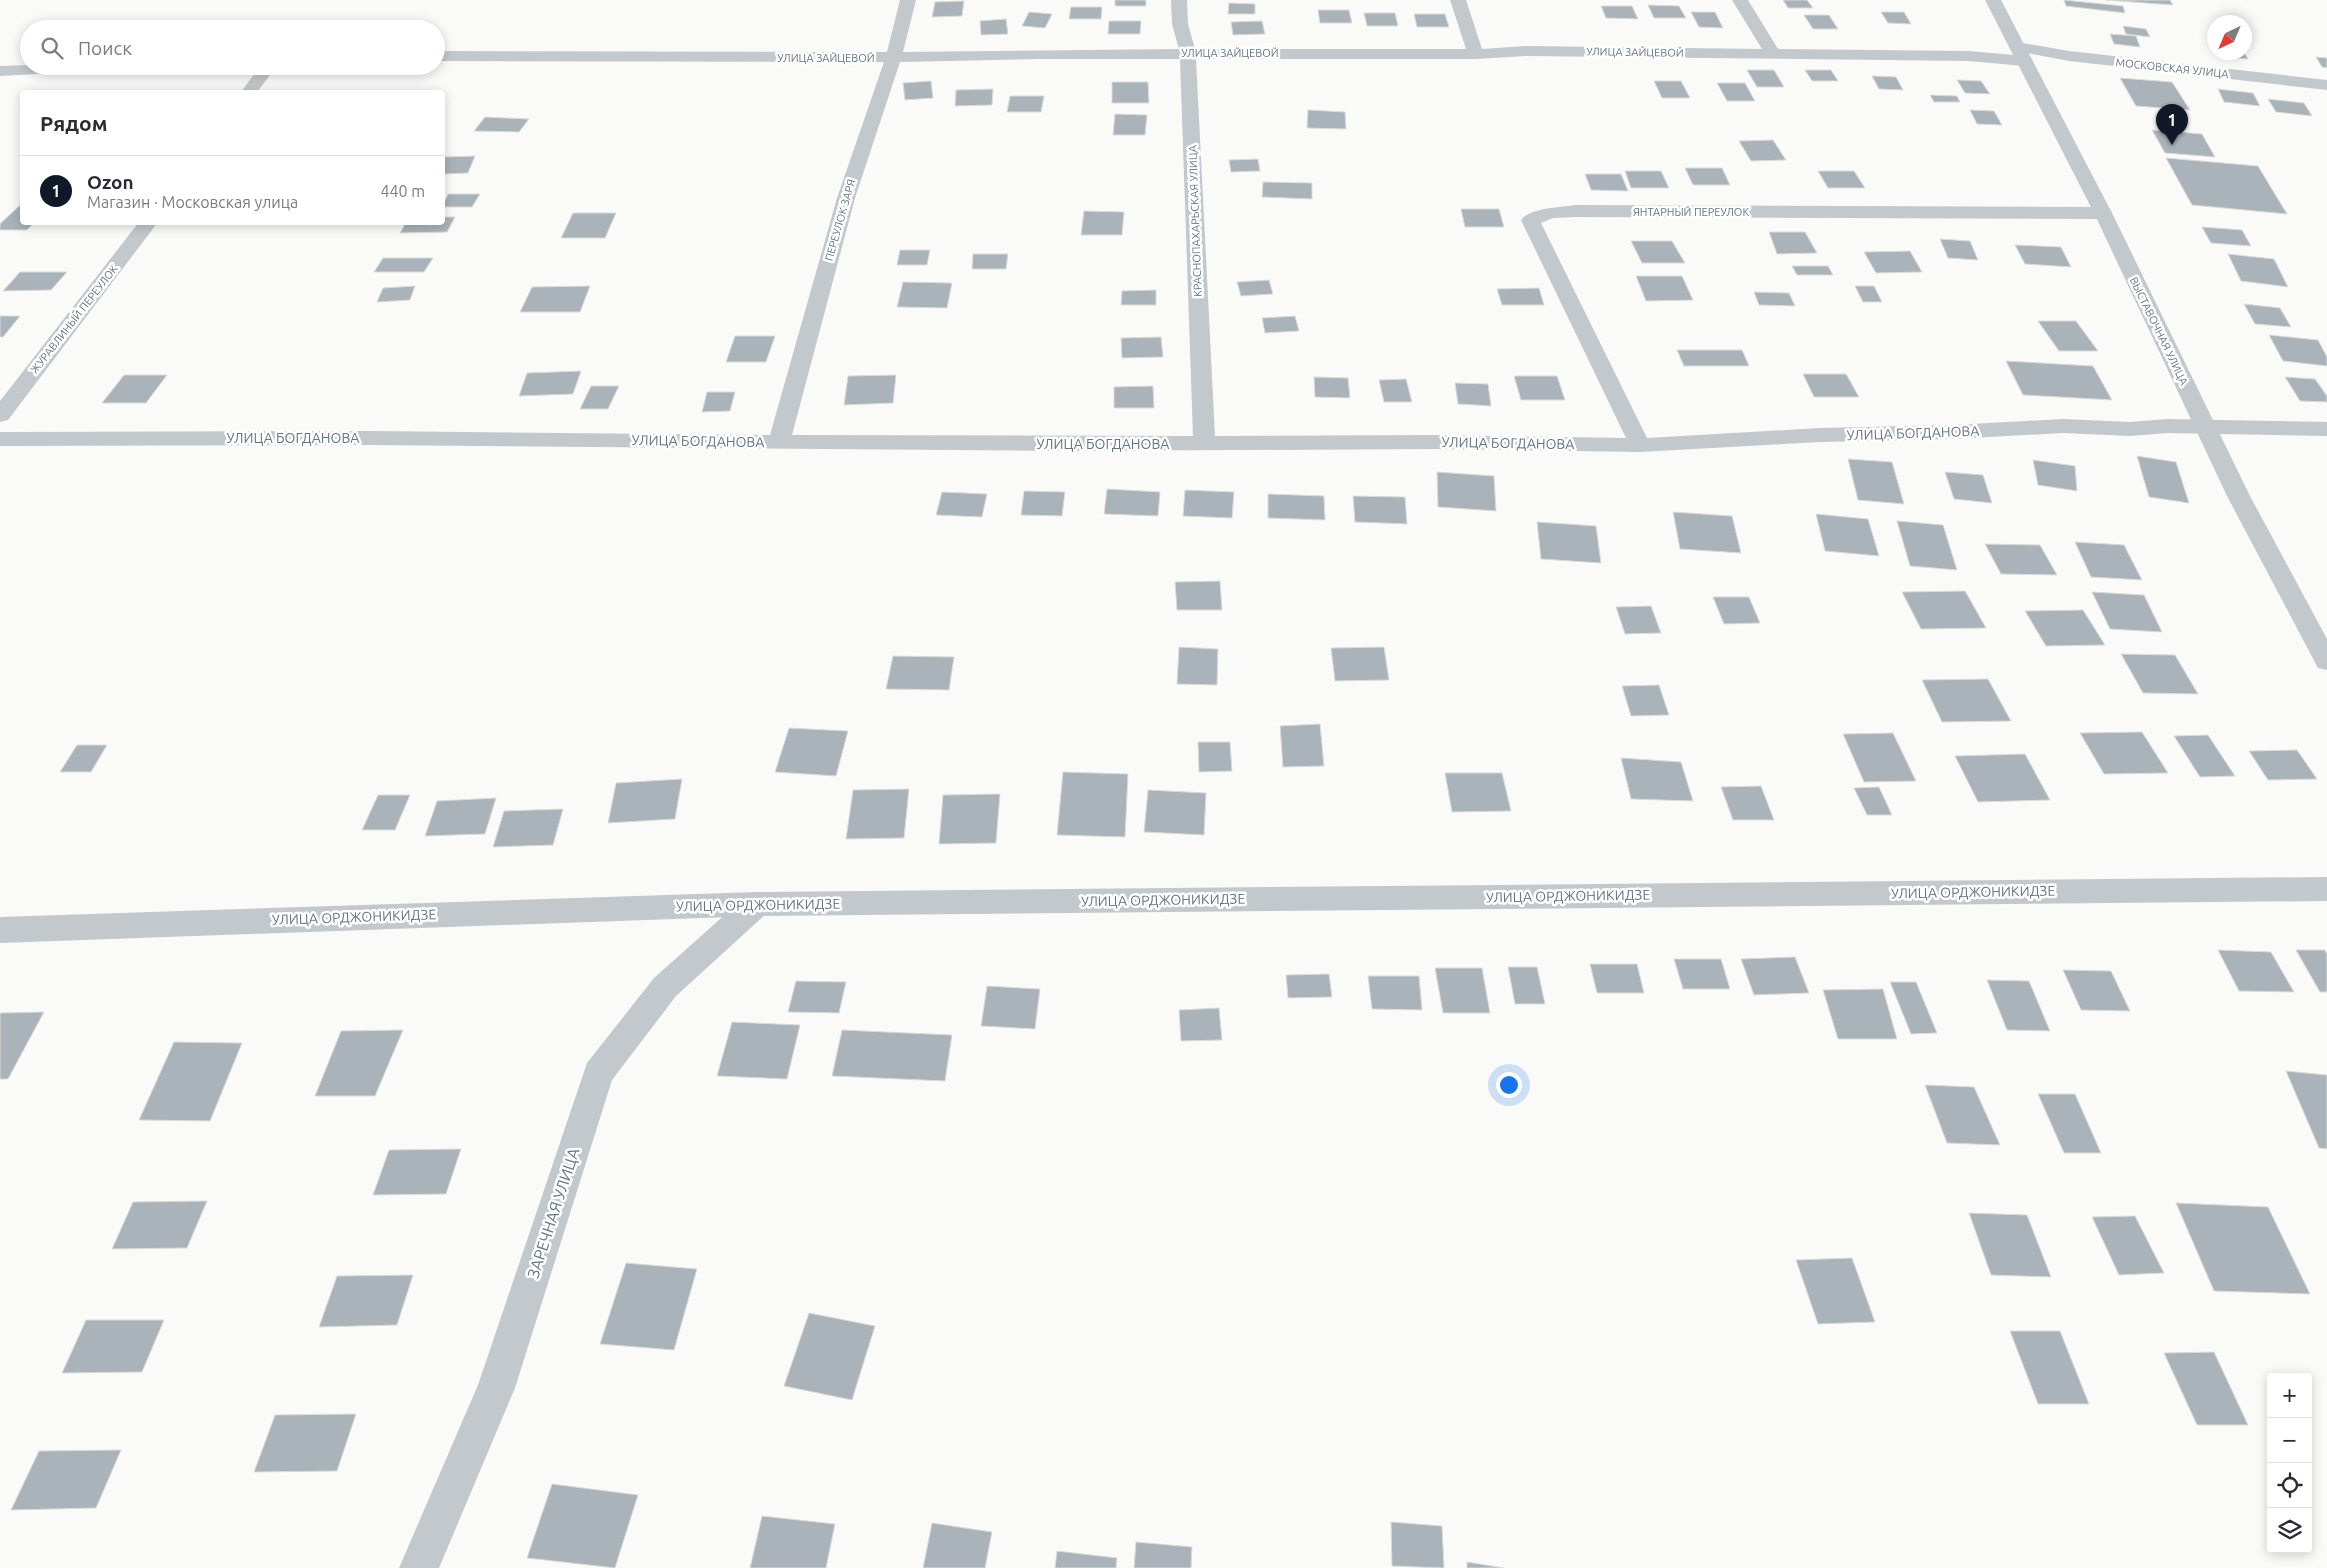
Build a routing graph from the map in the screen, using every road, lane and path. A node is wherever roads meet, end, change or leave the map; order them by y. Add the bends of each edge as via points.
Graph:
1 (908, 0) edge
2 (1179, 0) edge
3 (1458, 0) edge
4 (1740, 0) edge
5 (1993, 0) edge
6 (1188, 53) junction
7 (1476, 54) junction
8 (1773, 54) junction
9 (2021, 54) junction
10 (445, 56) edge
11 (894, 57) junction
12 (20, 71) edge
13 (0, 72) edge
14 (262, 75) edge
15 (2327, 85) edge
16 (251, 90) edge
17 (2103, 213) junction
18 (147, 225) edge
19 (0, 415) edge
20 (2206, 428) junction
21 (2327, 429) edge
22 (0, 439) edge
23 (779, 442) junction
24 (1204, 443) junction
25 (1640, 445) junction
26 (2327, 661) edge
27 (2327, 889) edge
28 (757, 904) junction
29 (0, 930) edge
30 (419, 1568) edge

1 - 11 street, ПЕРЕУЛОК ЗАРЯ
2 - 6 street, КРАСНОПАХАРЬСКАЯ УЛИЦА via 1180,24
3 - 7 street
4 - 8 street
5 - 9 street, ВЫСТАВОЧНАЯ УЛИЦА
6 - 7 street, УЛИЦА ЗАЙЦЕВОЙ
6 - 11 street, УЛИЦА ЗАЙЦЕВОЙ
6 - 24 street, КРАСНОПАХАРЬСКАЯ УЛИЦА
7 - 8 street, УЛИЦА ЗАЙЦЕВОЙ via 1525,51
8 - 9 street, УЛИЦА ЗАЙЦЕВОЙ
9 - 15 street, МОСКОВСКАЯ УЛИЦА via 2069,56
9 - 17 street, ВЫСТАВОЧНАЯ УЛИЦА
10 - 11 street, УЛИЦА ЗАЙЦЕВОЙ
11 - 23 street, ПЕРЕУЛОК ЗАРЯ via 846,198
12 - 13 street
14 - 16 street
17 - 20 street, ВЫСТАВОЧНАЯ УЛИЦА
17 - 25 street, ЯНТАРНЫЙ ПЕРЕУЛОК via 1576,211 1552,213 1530,220
18 - 19 street, ЖУРАВЛИНЫЙ ПЕРЕУЛОК
20 - 21 street, УЛИЦА БОГДАНОВА
20 - 25 street, УЛИЦА БОГДАНОВА via 2063,426
20 - 26 street, ВЫСТАВОЧНАЯ УЛИЦА
22 - 23 street, УЛИЦА БОГДАНОВА
23 - 24 street, УЛИЦА БОГДАНОВА
24 - 25 street, УЛИЦА БОГДАНОВА
27 - 28 street, УЛИЦА ОРДЖОНИКИДЗЕ
28 - 29 street, УЛИЦА ОРДЖОНИКИДЗЕ
28 - 30 street, ЗАРЕЧНАЯ УЛИЦА via 665,987 598,1073 496,1388

